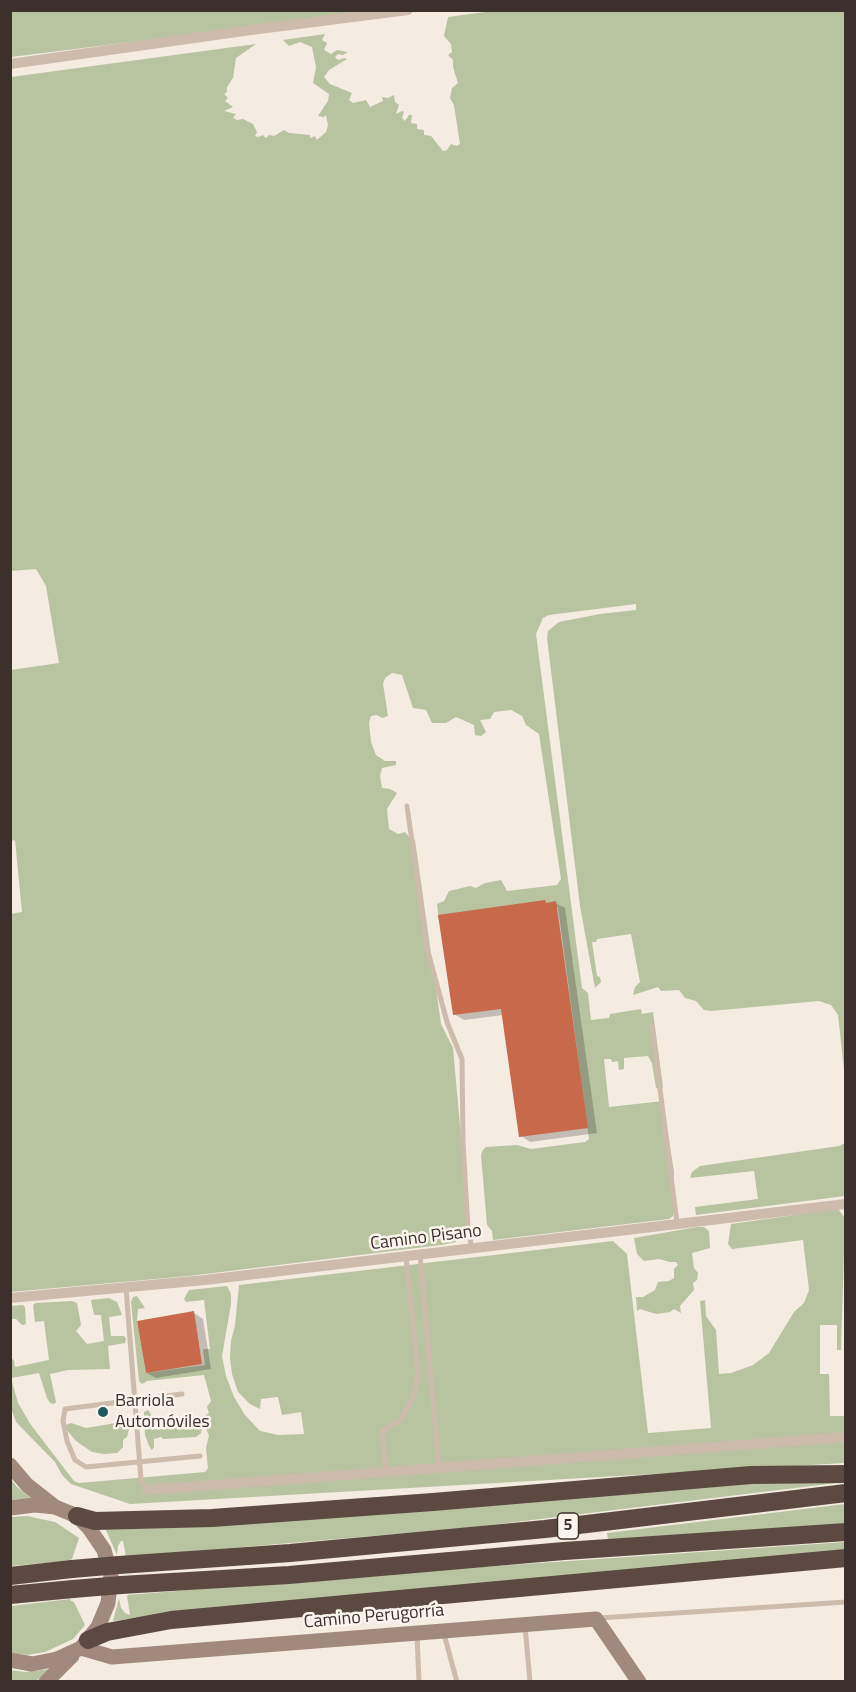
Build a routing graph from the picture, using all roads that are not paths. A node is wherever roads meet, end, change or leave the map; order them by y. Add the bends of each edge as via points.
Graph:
1 (408, 10) edge
2 (10, 64) edge
3 (407, 806) dead end
4 (652, 1026) dead end
5 (846, 1204) edge
6 (677, 1225) junction
7 (472, 1249) junction
8 (420, 1255) junction
9 (406, 1257) junction
10 (126, 1288) junction
11 (10, 1298) edge
12 (182, 1394) dead end
13 (135, 1400) junction
14 (846, 1437) edge
15 (200, 1456) dead end
16 (140, 1462) junction
17 (10, 1465) edge
18 (439, 1468) junction
19 (386, 1472) junction
20 (846, 1474) edge
21 (147, 1490) joint
22 (846, 1493) edge
23 (55, 1507) junction
24 (10, 1508) edge
25 (77, 1516) junction
26 (846, 1532) edge
27 (846, 1558) edge
28 (10, 1576) edge
29 (10, 1595) edge
30 (846, 1602) edge
31 (596, 1619) junction
32 (524, 1624) junction
33 (443, 1631) junction
34 (417, 1633) junction
35 (82, 1646) junction
36 (10, 1660) edge
37 (46, 1682) edge
38 (419, 1682) edge
39 (457, 1682) edge
40 (530, 1682) edge
41 (639, 1682) edge

1 - 2 street
3 - 7 lane via 427,948 447,1022 462,1059 463,1142
4 - 6 lane
5 - 6 street, Camino Pisano
6 - 7 street, Camino Pisano
7 - 8 street, Camino Pisano
8 - 9 street, Camino Pisano
8 - 18 lane
9 - 10 street, Camino Pisano
9 - 19 lane via 417,1374 414,1396 401,1419 382,1431
10 - 11 street, Camino Pisano
10 - 13 lane
12 - 13 lane
13 - 16 lane
13 - 16 lane via 73,1406 65,1409 63,1421 75,1460 86,1467
14 - 18 street
15 - 16 lane
16 - 21 lane via 141,1480
17 - 23 street via 27,1485
18 - 19 street
19 - 21 street
20 - 25 highway via 751,1475 202,1518 95,1521
22 - 28 highway, 5, bridge via 545,1529
23 - 24 street via 35,1504
23 - 25 street
25 - 35 street via 104,1550 111,1576 108,1603 98,1627
26 - 29 highway, 5, bridge
27 - 35 highway via 171,1620 107,1632
30 - 31 lane
31 - 32 street, Camino Perugorría
31 - 41 street
32 - 33 street, Camino Perugorría
32 - 40 lane
33 - 34 street, Camino Perugorría
33 - 39 lane
34 - 35 street, Camino Perugorría via 112,1657
34 - 38 lane
35 - 36 street via 57,1659 32,1664
35 - 37 street

